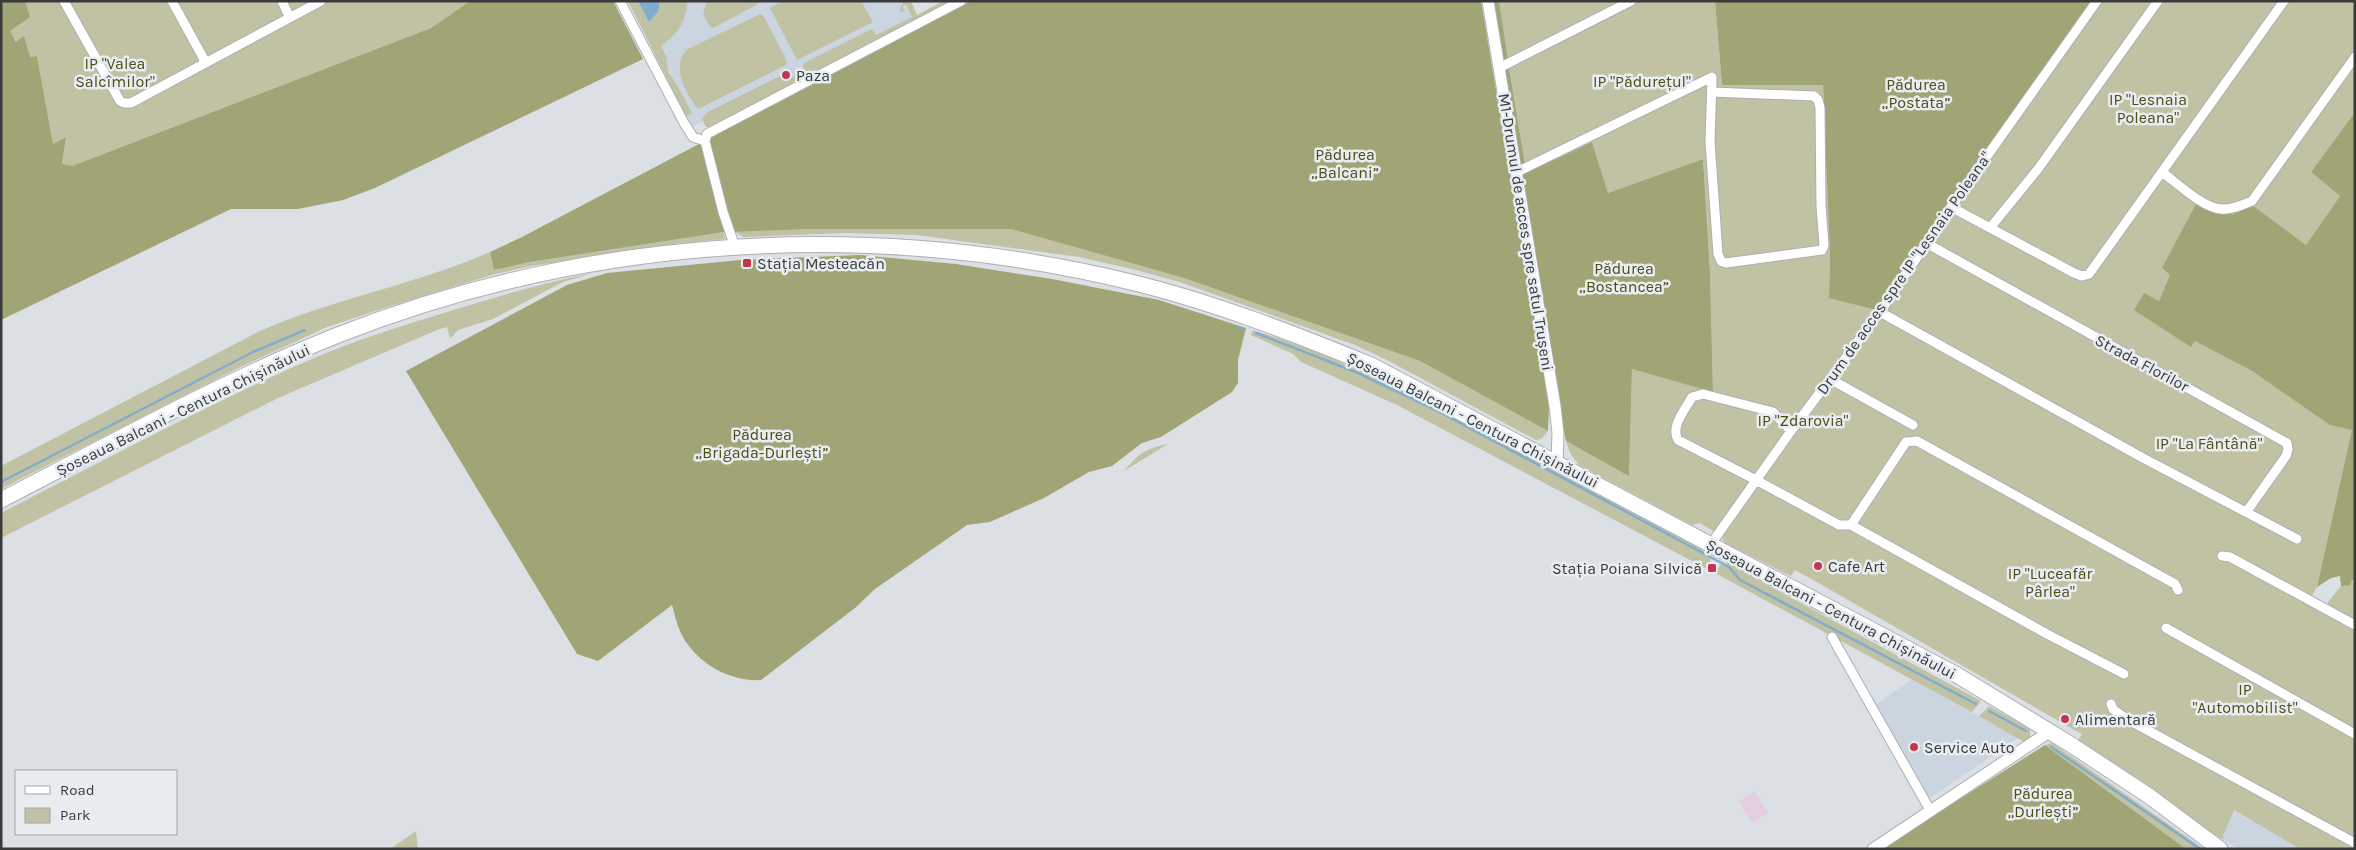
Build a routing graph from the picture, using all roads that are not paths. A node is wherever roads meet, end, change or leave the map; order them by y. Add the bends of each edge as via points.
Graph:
1 (64, 1) edge
2 (172, 1) edge
3 (282, 1) edge
4 (321, 1) edge
5 (620, 1) edge
6 (962, 1) edge
7 (1488, 1) edge
8 (1631, 1) edge
9 (2097, 1) edge
10 (2158, 1) edge
11 (2284, 1) edge
12 (290, 18) junction
13 (2355, 58) edge
14 (206, 64) junction
15 (1499, 68) junction
16 (1712, 92) junction
17 (705, 141) junction
18 (1517, 172) junction
19 (2162, 172) junction
20 (1951, 207) junction
21 (1990, 228) junction
22 (1926, 244) junction
23 (734, 247) junction
24 (1880, 312) junction
25 (1830, 380) junction
26 (1913, 425) dead end
27 (1790, 431) junction
28 (1557, 462) junction
29 (1756, 480) junction
30 (1, 500) edge
31 (2247, 511) junction
32 (1851, 525) junction
33 (2297, 539) dead end
34 (1711, 544) junction
35 (2222, 556) dead end
36 (2178, 590) dead end
37 (2355, 625) edge
38 (2166, 628) dead end
39 (1832, 637) dead end
40 (2124, 674) dead end
41 (2111, 704) dead end
42 (2049, 732) junction
43 (2355, 734) edge
44 (1930, 810) junction
45 (2355, 843) edge
46 (1873, 849) edge
47 (2220, 849) edge

1 - 14 street via 124,104
2 - 14 street
3 - 12 street
4 - 12 street
5 - 17 street via 693,137
6 - 17 street via 712,131
7 - 15 street, M1-Drumul de acces spre satul Trușeni
8 - 15 street
9 - 20 street, Drum de acces spre IP "Lesnaia Poleana"
10 - 21 street via 2038,169
11 - 19 street
12 - 14 street
13 - 19 street via 2252,202 2222,210 2208,206
15 - 18 street, M1-Drumul de acces spre satul Trușeni
16 - 16 street via 1710,142 1720,261 1726,263 1822,250 1818,100 1814,96
16 - 18 street via 1712,77
17 - 23 street
18 - 28 street, M1-Drumul de acces spre satul Trușeni via 1555,406
19 - 21 street via 2089,274 2074,273
20 - 21 street
20 - 22 street, Drum de acces spre IP "Lesnaia Poleana"
22 - 24 street, Drum de acces spre IP "Lesnaia Poleana"
22 - 31 street, Strada Florilor via 2287,443 2286,456
23 - 28 highway, Șoseaua Balcani - Centura Chișinăului via 833,244 932,249 1043,264 1139,284 1254,320 1370,365
23 - 30 highway, Șoseaua Balcani - Centura Chișinăului via 654,254 552,272 459,295 382,319 297,352 222,387
24 - 25 street, Drum de acces spre IP "Lesnaia Poleana"
24 - 31 street via 2143,458
25 - 26 street
25 - 27 street, Drum de acces spre IP "Lesnaia Poleana"
27 - 29 street, Drum de acces spre IP "Lesnaia Poleana"
27 - 29 street via 1773,412 1703,394 1692,398 1675,428 1678,440
28 - 34 highway, Șoseaua Balcani - Centura Chișinăului
29 - 32 street via 1839,525
29 - 34 street, Drum de acces spre IP "Lesnaia Poleana"
31 - 33 street
32 - 36 street via 1906,442 1917,441 2175,584
32 - 40 street
34 - 42 highway, Șoseaua Balcani - Centura Chișinăului via 1957,676
35 - 37 street via 2230,557
38 - 43 street
39 - 44 street
41 - 45 street via 2125,718
42 - 44 street
42 - 47 highway, Șoseaua Balcani - Centura Chișinăului via 2149,796
44 - 46 street

